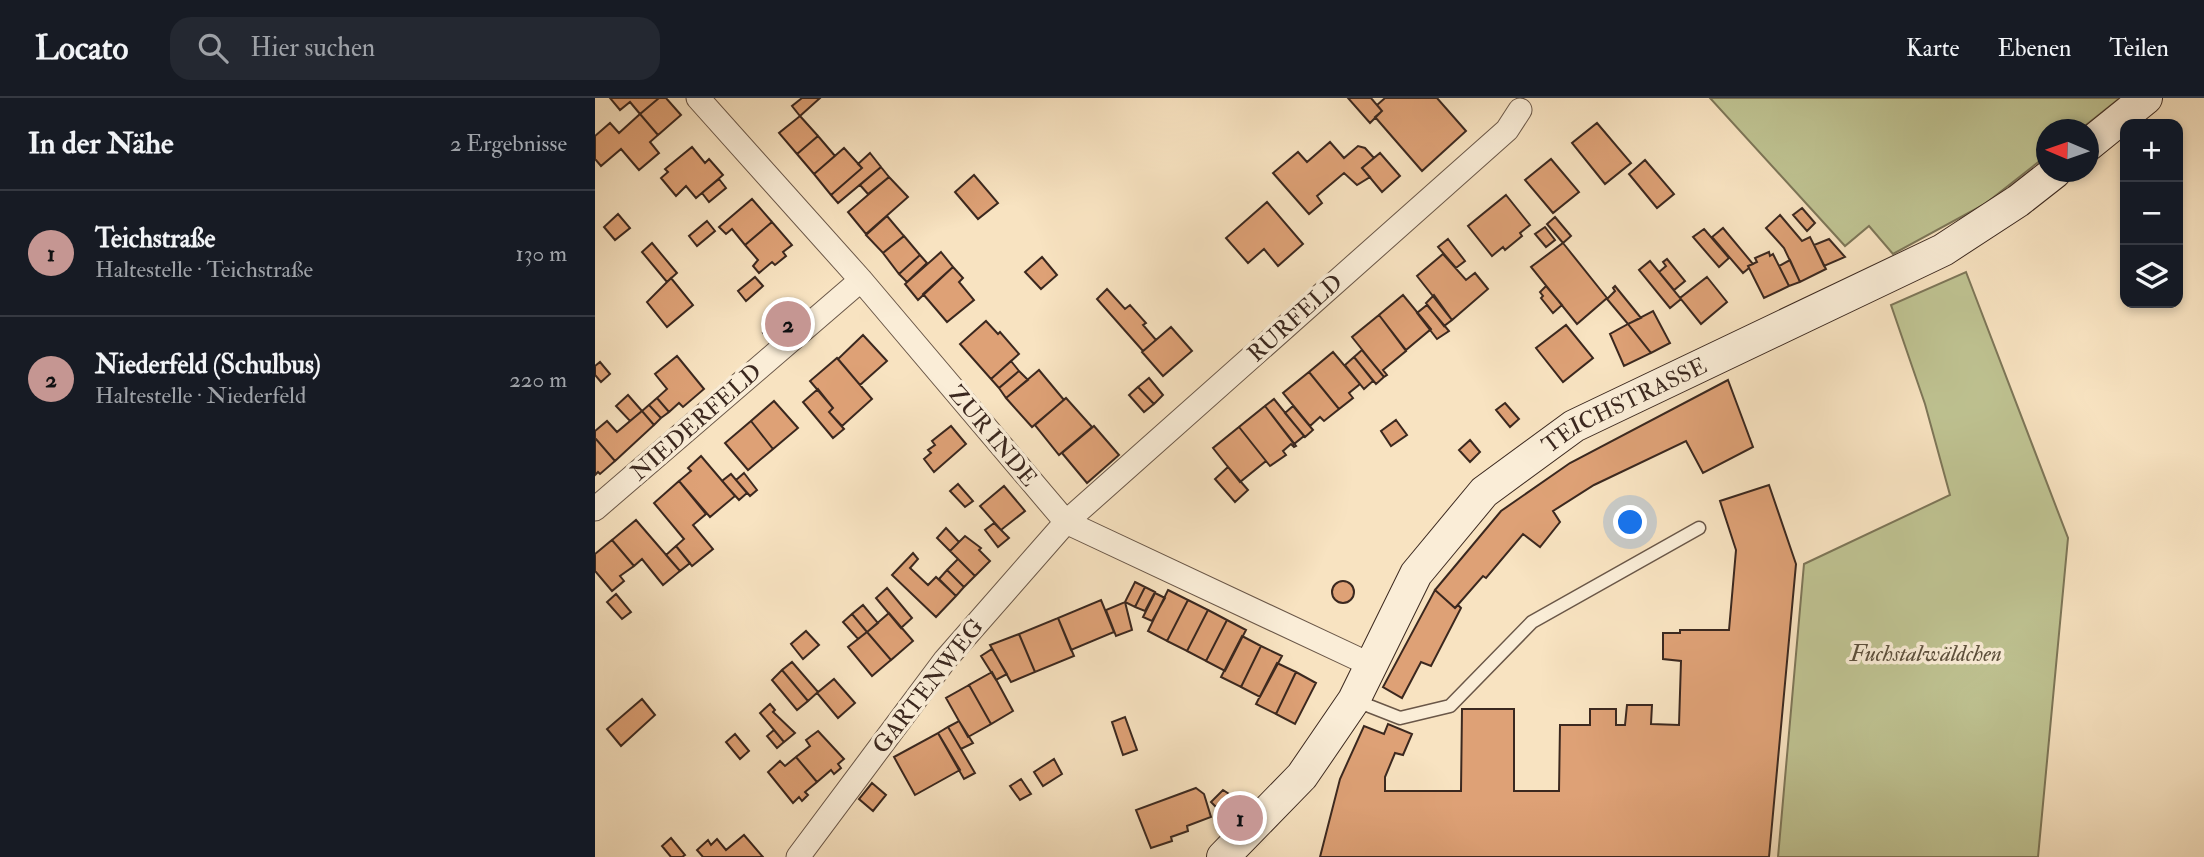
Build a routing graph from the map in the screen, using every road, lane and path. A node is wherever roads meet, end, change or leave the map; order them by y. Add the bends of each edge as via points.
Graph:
1 (698, 98) edge
2 (2147, 98) edge
3 (1520, 110) dead end
4 (2099, 136) edge
5 (2042, 182) edge
6 (862, 280) junction
7 (595, 509) edge
8 (1066, 522) junction
9 (1699, 528) dead end
10 (1371, 665) junction
11 (1354, 699) junction
12 (798, 857) edge
13 (1223, 857) edge

1 - 6 street, ZUR INDE
2 - 4 main road
3 - 8 street, RURFELD via 1507,130
5 - 10 main road, TEICHSTRASSE via 1943,250 1574,426 1484,492 1416,574
6 - 7 street, NIEDERFELD
6 - 8 street, ZUR INDE
8 - 10 street, ZUR INDE
8 - 12 street, GARTENWEG via 944,660
9 - 11 lane via 1532,622 1450,706 1400,718
10 - 11 main road, TEICHSTRASSE
11 - 13 main road, TEICHSTRASSE via 1302,776

